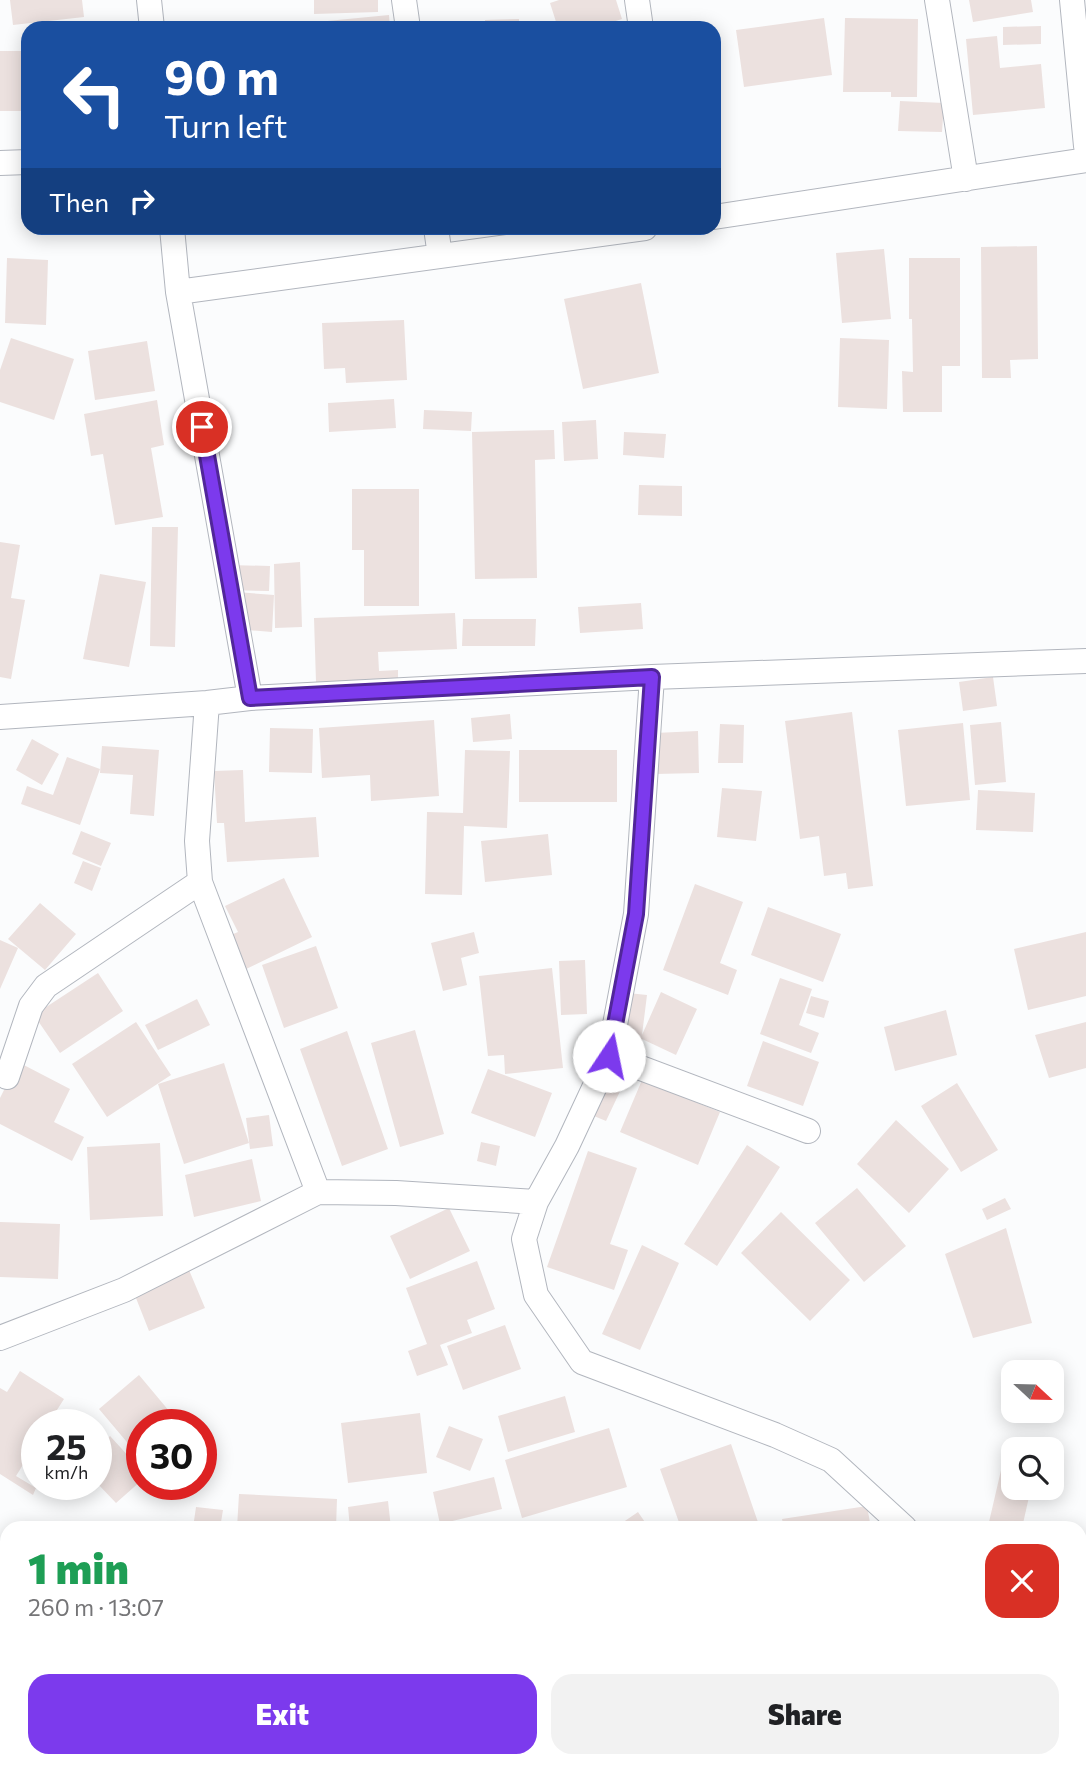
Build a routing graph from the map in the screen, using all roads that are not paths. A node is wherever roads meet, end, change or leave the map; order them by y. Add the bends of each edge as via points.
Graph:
1 (149, 0) edge
2 (404, 0) edge
3 (637, 0) edge
4 (937, 0) edge
5 (1072, 0) edge
6 (151, 21) edge
7 (407, 21) edge
8 (640, 21) edge
9 (1086, 146) edge
10 (1086, 160) edge
11 (21, 162) edge
12 (0, 163) edge
13 (966, 179) junction
14 (721, 216) edge
15 (173, 235) edge
16 (437, 235) edge
17 (594, 235) edge
18 (440, 256) junction
19 (178, 292) junction
20 (1086, 661) edge
21 (652, 677) junction
22 (250, 698) junction
23 (207, 704) junction
24 (0, 717) edge
25 (200, 883) junction
26 (609, 1056) junction
27 (7, 1077) dead end
28 (808, 1131) dead end
29 (318, 1192) junction
30 (536, 1202) junction
31 (0, 1338) edge
32 (897, 1521) edge

1 - 6 street
2 - 7 street
3 - 8 street
4 - 13 street
5 - 9 street
10 - 13 street
11 - 12 street
13 - 14 street
15 - 19 street
16 - 18 street
17 - 18 street
18 - 19 street
19 - 22 street
20 - 21 street
21 - 22 street
21 - 26 street via 636,914
22 - 23 street
23 - 24 street
23 - 25 street via 197,841
25 - 27 street via 46,986 31,1006
25 - 29 street
26 - 28 street
26 - 30 street
29 - 30 street
29 - 31 street via 124,1290
30 - 32 street via 524,1239 536,1295 582,1362 831,1460

